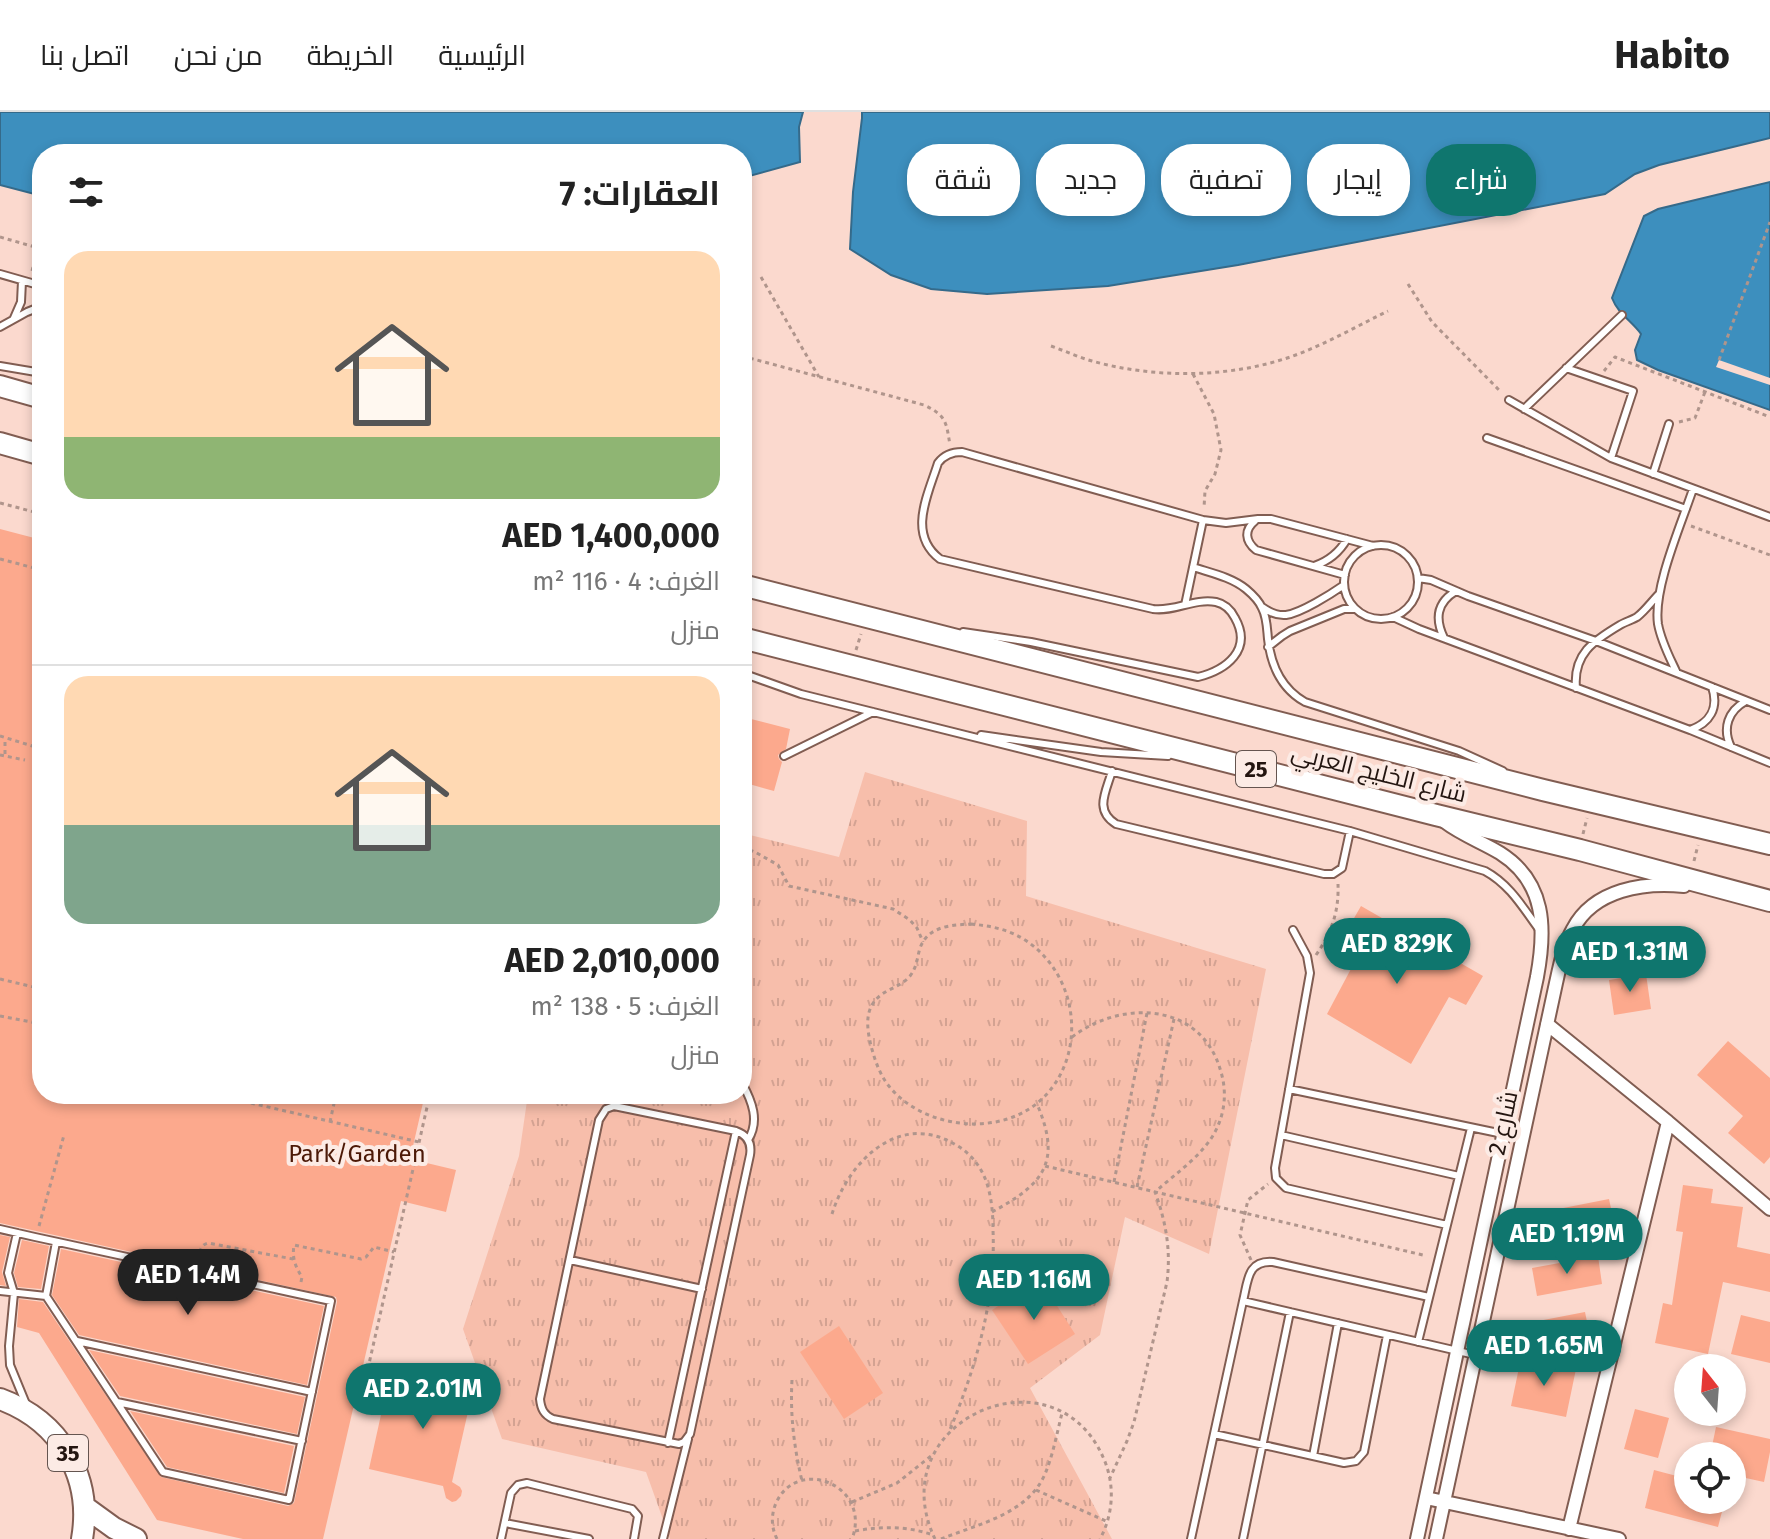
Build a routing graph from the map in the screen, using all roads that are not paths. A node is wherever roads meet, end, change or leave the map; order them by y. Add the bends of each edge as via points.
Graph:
1 (0, 274) edge
2 (26, 282) junction
3 (32, 284) edge
4 (32, 309) edge
5 (1622, 315) dead end
6 (12, 321) junction
7 (0, 327) edge
8 (0, 366) edge
9 (1566, 368) junction
10 (32, 371) edge
11 (0, 386) edge
12 (32, 395) edge
13 (1509, 400) road end
14 (1524, 409) junction
15 (1669, 424) road end
16 (1487, 438) dead end
17 (0, 443) edge
18 (32, 452) edge
19 (1611, 458) junction
20 (1653, 474) junction
21 (1693, 489) junction
22 (1686, 509) junction
23 (1770, 517) edge
24 (1258, 519) junction
25 (1203, 520) junction
26 (1347, 539) junction
27 (1373, 546) junction
28 (1314, 566) junction
29 (1193, 567) junction
30 (1345, 575) junction
31 (1418, 578) junction
32 (1344, 585) junction
33 (752, 587) edge
34 (1456, 591) junction
35 (1659, 594) junction
36 (1185, 605) junction
37 (1262, 607) junction
38 (1356, 609) junction
39 (1393, 617) junction
40 (895, 623) junction
41 (1444, 638) junction
42 (752, 640) edge
43 (1596, 641) junction
44 (1268, 647) junction
45 (1676, 671) junction
46 (752, 677) edge
47 (1712, 687) junction
48 (1576, 688) junction
49 (1746, 701) junction
50 (1770, 710) edge
51 (873, 712) junction
52 (946, 730) junction
53 (1690, 730) junction
54 (1731, 747) junction
55 (784, 756) dead end
56 (1217, 759) junction
57 (1770, 763) edge
58 (1112, 771) junction
59 (1543, 790) junction
60 (1436, 815) junction
61 (1350, 831) junction
62 (1770, 841) edge
63 (1725, 889) junction
64 (1770, 901) edge
65 (1293, 930) dead end
66 (1542, 934) junction
67 (1546, 1030) junction
68 (1525, 1033) junction
69 (1289, 1089) junction
70 (752, 1104) edge
71 (1668, 1122) junction
72 (1471, 1128) junction
73 (736, 1131) junction
74 (1503, 1134) junction
75 (1281, 1135) junction
76 (748, 1140) junction
77 (1459, 1176) junction
78 (1770, 1209) edge
79 (1447, 1225) junction
80 (0, 1229) edge
81 (17, 1233) junction
82 (56, 1242) junction
83 (570, 1260) junction
84 (8, 1273) junction
85 (0, 1281) edge
86 (702, 1289) junction
87 (0, 1291) edge
88 (14, 1293) junction
89 (46, 1296) junction
90 (1429, 1297) junction
91 (1243, 1301) junction
92 (1290, 1312) junction
93 (1338, 1323) junction
94 (1387, 1335) junction
95 (76, 1341) junction
96 (1418, 1342) junction
97 (1457, 1351) junction
98 (1475, 1355) junction
99 (312, 1392) junction
100 (0, 1399) edge
101 (116, 1402) junction
102 (29, 1413) junction
103 (1214, 1434) junction
104 (688, 1439) junction
105 (302, 1441) junction
106 (668, 1443) junction
107 (1261, 1444) junction
108 (1313, 1456) junction
109 (1426, 1498) junction
110 (1444, 1502) junction
111 (85, 1507) junction
112 (505, 1523) junction
113 (1569, 1529) junction
114 (82, 1539) edge
115 (136, 1539) edge
116 (501, 1539) edge
117 (589, 1539) edge
118 (634, 1539) edge
119 (663, 1539) edge
120 (1191, 1539) edge
121 (1243, 1539) edge
122 (1417, 1539) edge
123 (1436, 1539) edge
124 (1619, 1539) edge

1 - 2 lane
2 - 3 lane
2 - 6 lane
4 - 6 lane
5 - 9 lane
6 - 7 lane
8 - 10 lane
9 - 14 lane
9 - 19 lane via 1633,391
11 - 12 main road
13 - 14 lane
14 - 19 lane
15 - 20 lane
16 - 22 lane
17 - 18 main road
19 - 20 lane
20 - 21 lane
21 - 22 lane
21 - 23 lane
22 - 35 lane
24 - 25 lane
24 - 26 lane
24 - 28 lane via 1247,533 1250,545
25 - 29 lane
25 - 36 lane via 962,452 938,463 921,521 926,545 940,559 1153,609
26 - 27 lane
26 - 28 lane via 1331,558
27 - 30 lane via 1355,557
27 - 31 lane via 1407,556
28 - 30 lane
29 - 36 lane
29 - 37 lane via 1239,584
30 - 32 lane
31 - 34 lane
31 - 39 lane via 1415,597
32 - 37 lane via 1290,614
32 - 38 lane
33 - 40 main road, شارع الخليج العربي / 25
34 - 41 lane via 1438,614
34 - 43 lane
35 - 43 lane via 1638,616
35 - 45 lane via 1660,632
36 - 40 lane via 1222,604 1238,625 1237,652 1224,666 1198,677 1031,642
37 - 44 lane
38 - 39 lane via 1373,618
38 - 44 lane via 1290,631
39 - 41 lane
40 - 59 main road, شارع الخليج العربي / 25
41 - 48 lane
42 - 56 main road, شارع الخليج العربي / 25
43 - 45 lane
43 - 48 lane via 1579,661
44 - 59 lane via 1281,680 1305,702 1459,751
45 - 47 lane
46 - 51 lane
47 - 49 lane
47 - 53 lane via 1712,714
48 - 53 lane
49 - 50 lane
49 - 54 lane via 1726,724
51 - 52 lane
51 - 55 lane
52 - 56 lane via 1101,752
52 - 58 lane
53 - 54 lane
54 - 57 lane
56 - 60 main road, شارع الخليج العربي / 25
58 - 61 lane
58 - 61 lane via 1103,810 1116,824 1324,874 1342,868
59 - 62 main road, شارع الخليج العربي / 25
60 - 63 main road, شارع الخليج العربي / 25
60 - 66 street, شارع 2 via 1518,868 1537,899
61 - 66 lane via 1485,871 1509,888
63 - 64 main road, شارع الخليج العربي / 25
63 - 67 street, شارع 2 via 1650,885 1612,895 1588,909 1566,944
65 - 69 lane via 1310,973
66 - 68 street, شارع 2
67 - 68 street
67 - 71 street
67 - 98 street, شارع 2
68 - 74 street, شارع 2
69 - 72 lane
69 - 75 lane
70 - 76 lane via 755,1121
71 - 78 street
71 - 113 street
72 - 74 lane
72 - 77 lane
73 - 76 lane
73 - 83 lane via 619,1106 606,1109 599,1120
73 - 86 lane
74 - 97 street, شارع 2
75 - 77 lane
75 - 79 lane via 1275,1168 1286,1188
76 - 104 lane via 750,1155
77 - 79 lane
79 - 90 lane
80 - 81 lane
81 - 82 lane
81 - 84 lane
82 - 89 lane
82 - 99 lane via 331,1301
83 - 86 lane
83 - 106 lane via 540,1399 543,1412 553,1419
84 - 85 lane
84 - 88 lane
86 - 106 lane
87 - 88 lane
88 - 89 lane
88 - 102 lane via 10,1365
89 - 95 lane
90 - 91 lane via 1268,1261 1249,1274
90 - 96 lane
91 - 92 lane
91 - 103 lane
92 - 93 lane
92 - 107 lane
93 - 94 lane
93 - 108 lane
94 - 96 lane
94 - 108 lane via 1361,1457 1350,1463
95 - 99 lane
95 - 101 lane
96 - 97 lane
97 - 98 lane
97 - 109 street, شارع 2
98 - 110 street, شارع 2
99 - 105 lane
100 - 102 main road, 35
101 - 105 lane
101 - 105 lane via 163,1472 289,1500
102 - 111 main road, 35 via 68,1453
103 - 107 lane
103 - 120 lane
104 - 106 lane
104 - 119 lane
107 - 108 lane
107 - 121 lane
109 - 110 street
109 - 122 street, شارع 2
110 - 113 street
110 - 123 street, شارع 2
111 - 114 main road, 35
111 - 115 main road
112 - 116 lane
112 - 117 lane
112 - 118 lane via 511,1493 527,1483 632,1509 638,1516
113 - 124 street

